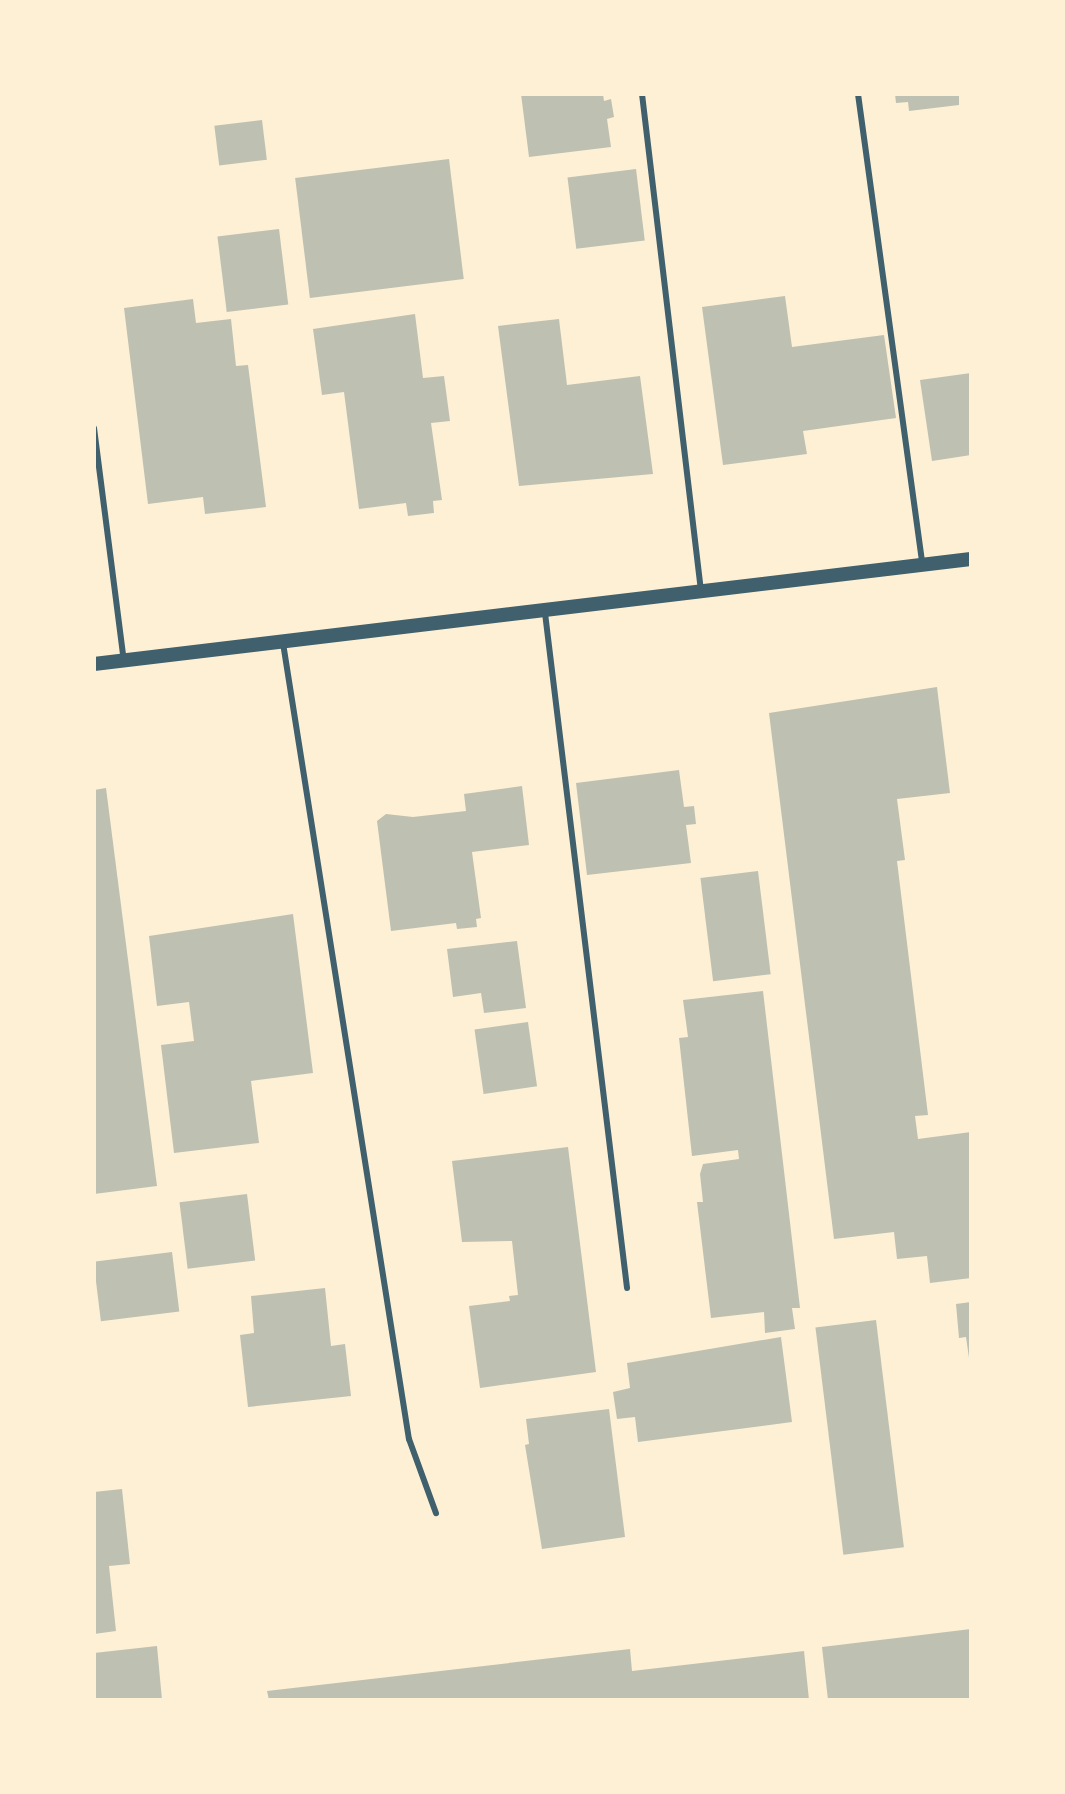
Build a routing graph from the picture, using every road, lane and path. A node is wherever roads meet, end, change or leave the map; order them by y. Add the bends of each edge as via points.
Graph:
1 (642, 94) edge
2 (858, 94) edge
3 (94, 428) edge
4 (971, 559) edge
5 (922, 562) junction
6 (702, 594) junction
7 (545, 613) junction
8 (283, 643) junction
9 (124, 661) junction
10 (94, 664) edge
11 (627, 1288) dead end
12 (436, 1513) dead end

1 - 6 lane
2 - 5 lane
3 - 9 lane
4 - 5 street
5 - 6 street
6 - 7 street
7 - 8 street
7 - 11 lane
8 - 9 street
8 - 12 lane via 409,1439
9 - 10 street

